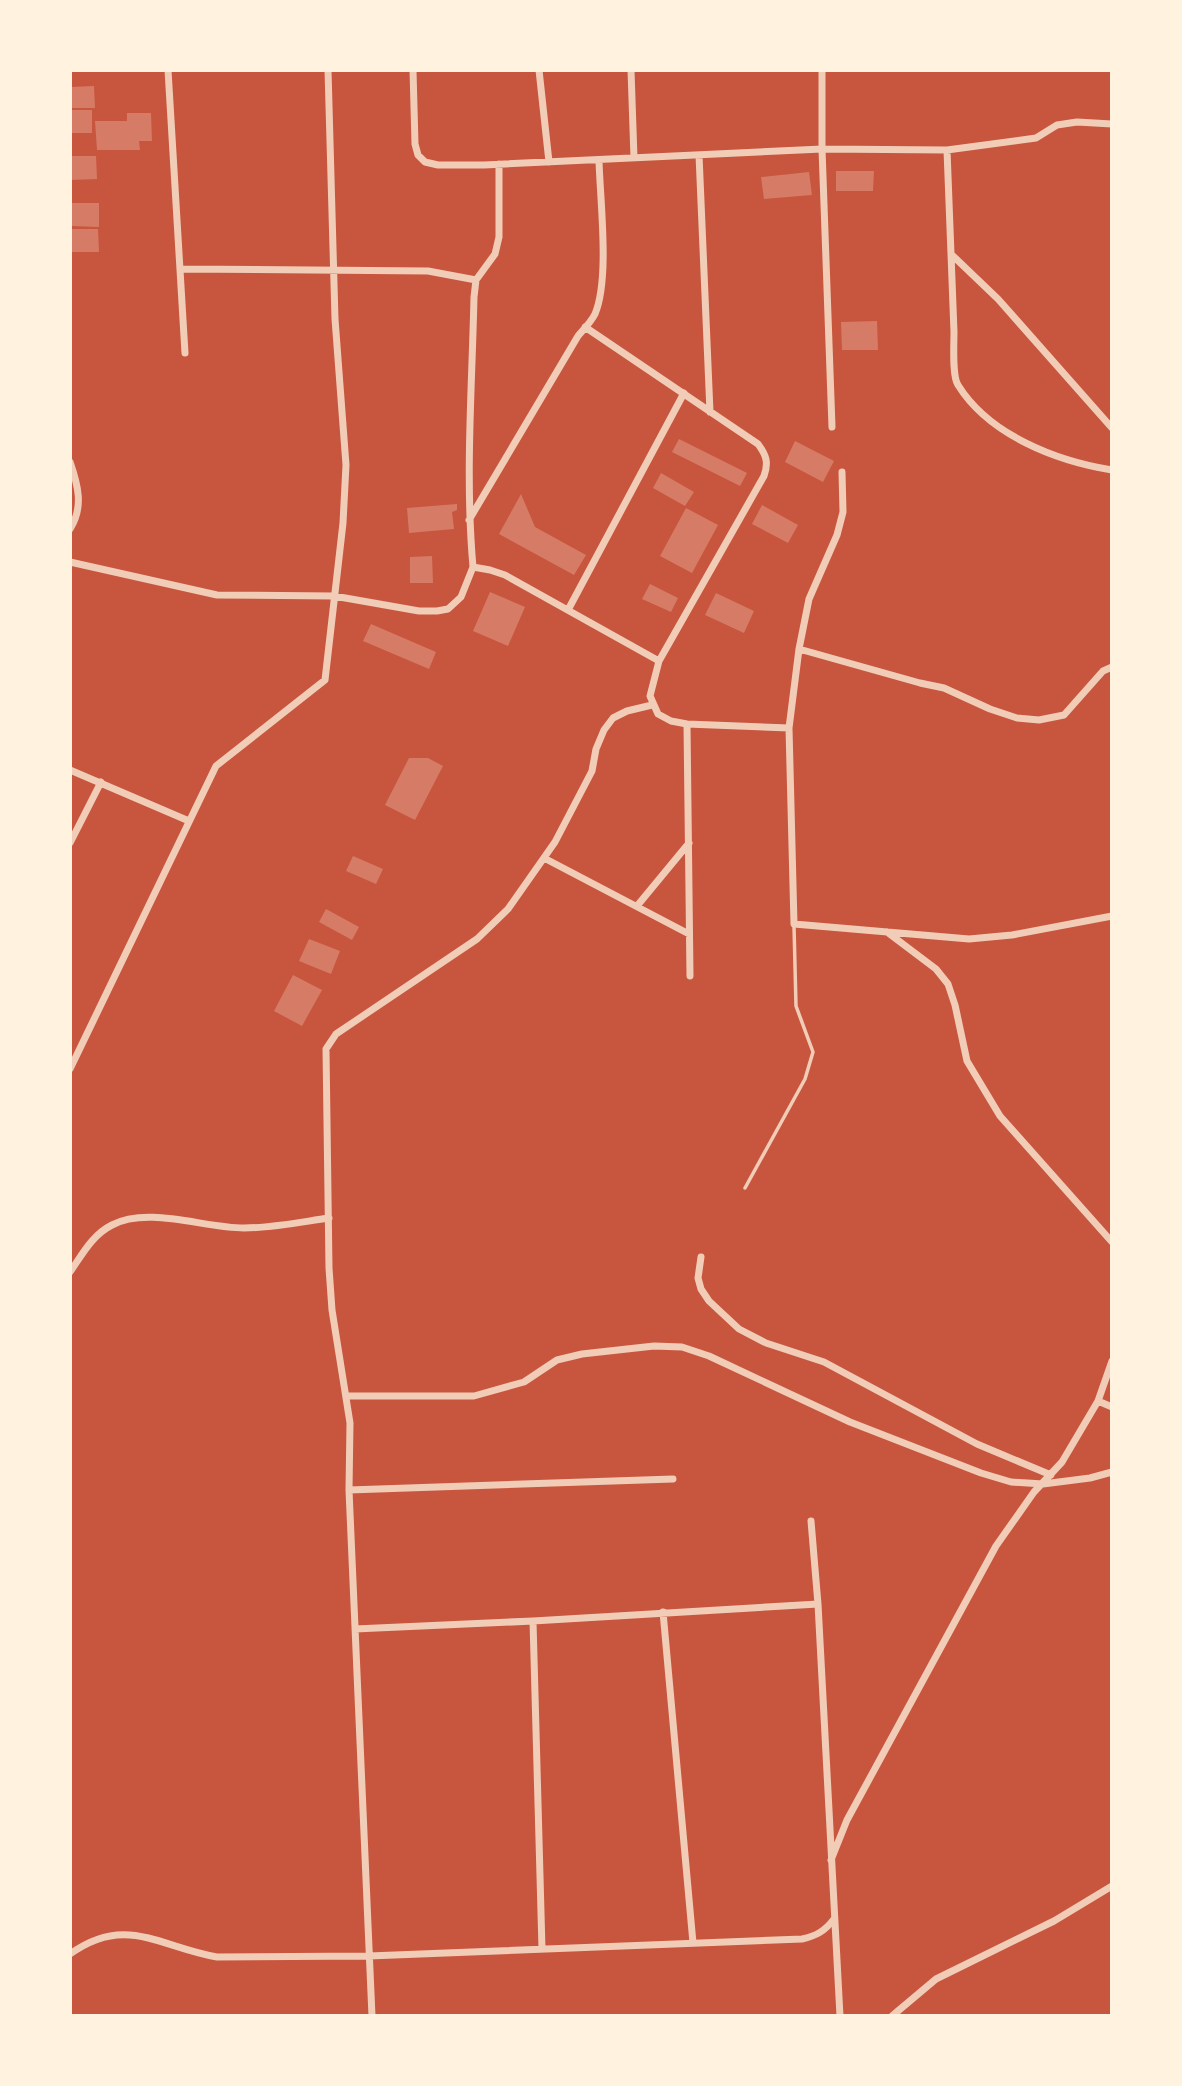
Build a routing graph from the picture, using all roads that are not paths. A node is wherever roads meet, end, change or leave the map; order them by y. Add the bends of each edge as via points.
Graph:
1 (167, 70) edge
2 (328, 70) edge
3 (413, 70) edge
4 (539, 70) edge
5 (631, 70) edge
6 (822, 70) edge
7 (1112, 124) edge
8 (822, 149) junction
9 (947, 150) junction
10 (699, 155) junction
11 (634, 158) junction
12 (599, 160) junction
13 (548, 162) junction
14 (499, 164) junction
15 (951, 254) junction
16 (180, 269) junction
17 (334, 271) junction
18 (477, 279) junction
19 (585, 327) junction
20 (185, 353) dead end
21 (684, 393) junction
22 (710, 411) junction
23 (832, 427) dead end
24 (1112, 428) edge
25 (70, 462) edge
26 (1112, 470) edge
27 (842, 472) dead end
28 (469, 520) junction
29 (70, 529) edge
30 (70, 562) edge
31 (473, 567) junction
32 (334, 596) junction
33 (568, 610) junction
34 (800, 649) junction
35 (659, 661) junction
36 (1112, 667) edge
37 (652, 705) junction
38 (687, 724) junction
39 (789, 728) junction
40 (70, 770) edge
41 (101, 782) junction
42 (189, 821) junction
43 (70, 843) edge
44 (689, 843) junction
45 (544, 858) junction
46 (636, 906) junction
47 (1112, 916) edge
48 (794, 924) junction
49 (886, 931) junction
50 (689, 934) junction
51 (690, 976) dead end
52 (70, 1069) edge
53 (745, 1188) dead end
54 (329, 1218) junction
55 (1112, 1242) edge
56 (701, 1257) dead end
57 (70, 1272) edge
58 (1112, 1360) edge
59 (347, 1396) junction
60 (1098, 1401) junction
61 (1112, 1407) edge
62 (1112, 1472) edge
63 (1051, 1475) junction
64 (673, 1479) dead end
65 (1043, 1484) junction
66 (349, 1490) junction
67 (811, 1521) dead end
68 (817, 1604) junction
69 (663, 1612) junction
70 (533, 1621) junction
71 (355, 1629) junction
72 (831, 1860) junction
73 (1112, 1886) edge
74 (834, 1919) junction
75 (693, 1943) junction
76 (542, 1949) junction
77 (70, 1954) edge
78 (369, 1956) junction
79 (372, 2016) edge
80 (840, 2016) edge
81 (892, 2016) edge

1 - 16 street
2 - 17 street
3 - 14 street via 418,155 438,165
4 - 13 street
5 - 11 street
6 - 8 street
7 - 9 street via 1057,125 1036,138
8 - 9 street
8 - 10 street
8 - 23 street
9 - 15 street
10 - 11 street
10 - 22 street
11 - 12 street
12 - 13 street
12 - 19 street via 603,278 600,301
13 - 14 street
14 - 18 street via 497,246
15 - 24 street via 998,299
15 - 26 street via 956,383 983,414 1012,435 1046,453
16 - 17 street
16 - 20 street
17 - 18 street via 428,271
17 - 32 street via 346,466
18 - 28 street
19 - 21 street
19 - 28 street
21 - 22 street
21 - 33 street
22 - 35 street via 758,444 768,465
25 - 29 street via 79,506
27 - 34 street via 843,512 809,599
28 - 31 street
30 - 32 street via 217,594
31 - 32 street via 461,597 448,609 419,611
31 - 33 street via 505,575
32 - 42 street via 325,680 216,766
33 - 35 street
34 - 36 street via 944,688 1017,718 1039,720 1064,715
34 - 39 street
35 - 37 street via 651,687
37 - 38 street via 658,714
37 - 45 street via 627,711 604,730 592,771
38 - 39 street
38 - 44 street
39 - 48 street
40 - 41 street
41 - 42 street
41 - 43 street
42 - 52 street
44 - 46 street
44 - 50 street
45 - 46 street
45 - 54 street via 508,909 477,939 330,1042 326,1049
46 - 50 street
47 - 49 street via 969,939
48 - 49 street
48 - 53 lane via 796,1006 813,1052 805,1079
49 - 55 street via 936,969 948,984 967,1061 1000,1116
50 - 51 street
54 - 57 street via 244,1228 139,1217 113,1224 95,1237
54 - 59 street via 332,1310
56 - 63 street via 701,1289 739,1329 824,1362 977,1444
58 - 60 street
59 - 65 street via 474,1396 524,1382 556,1360 654,1346 682,1347 850,1422 981,1473 1011,1482
59 - 66 street
60 - 61 street
60 - 63 street
62 - 65 street
63 - 65 street
64 - 66 street
65 - 72 street via 996,1546 847,1820
66 - 71 street
67 - 68 street
68 - 69 street
68 - 72 street
69 - 70 street
69 - 75 street
70 - 71 street
70 - 76 street
71 - 78 street
72 - 74 street
73 - 81 street via 1054,1921 936,1979
74 - 75 street via 816,1936 802,1939
74 - 80 street
75 - 76 street
76 - 78 street
77 - 78 street via 117,1933 217,1957
78 - 79 street

